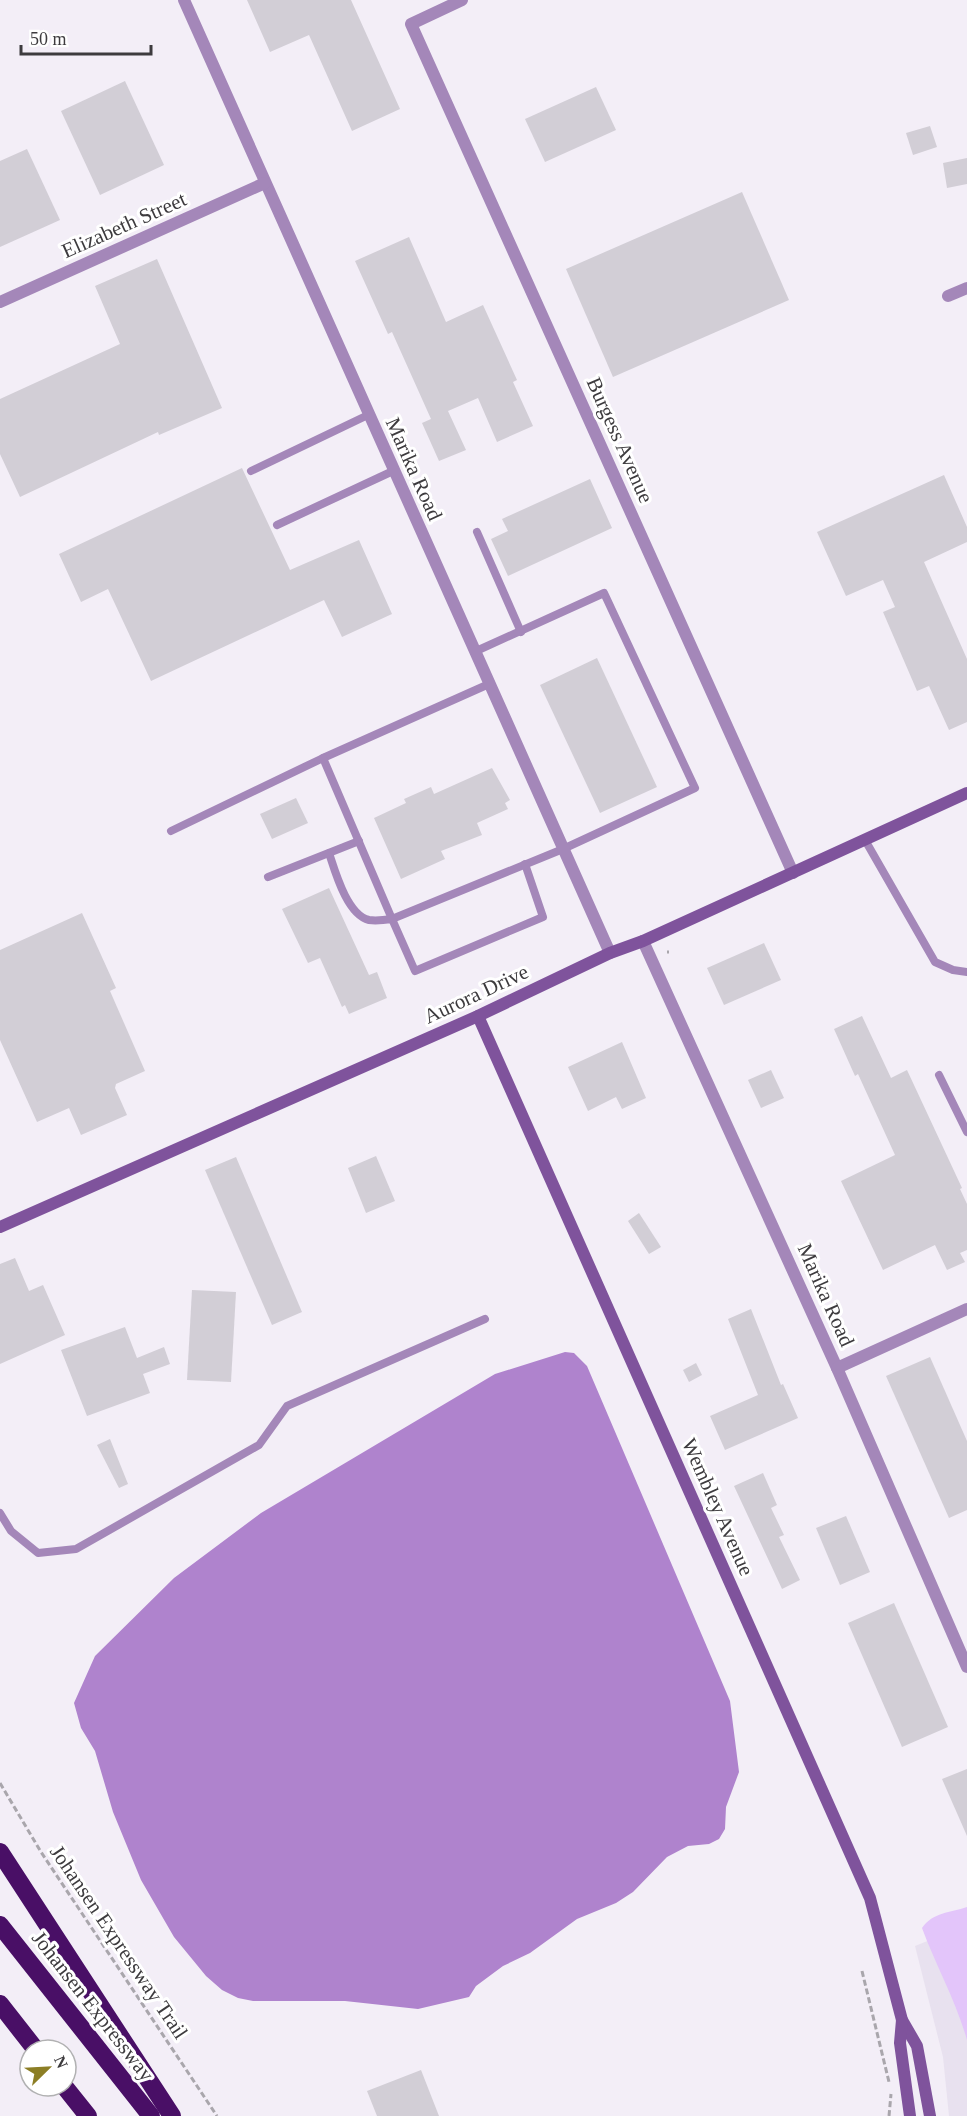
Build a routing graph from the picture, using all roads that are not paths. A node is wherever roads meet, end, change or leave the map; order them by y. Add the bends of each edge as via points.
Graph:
1 (184, 0) edge
2 (462, 0) edge
3 (264, 183) junction
4 (967, 288) edge
5 (948, 296) dead end
6 (0, 302) edge
7 (368, 415) junction
8 (252, 471) dead end
9 (393, 471) junction
10 (277, 525) dead end
11 (477, 532) dead end
12 (521, 632) junction
13 (474, 652) junction
14 (489, 684) junction
15 (323, 758) junction
16 (967, 793) edge
17 (171, 831) dead end
18 (865, 840) junction
19 (359, 841) junction
20 (563, 849) junction
21 (329, 853) junction
22 (525, 864) junction
23 (793, 873) junction
24 (268, 877) dead end
25 (392, 919) junction
26 (643, 941) junction
27 (610, 953) junction
28 (967, 972) edge
29 (478, 1016) junction
30 (939, 1075) dead end
31 (967, 1132) edge
32 (0, 1227) edge
33 (967, 1309) edge
34 (485, 1319) dead end
35 (837, 1368) junction
36 (0, 1513) edge
37 (967, 1667) edge
38 (0, 1852) edge
39 (0, 1925) edge
40 (0, 2004) edge
41 (902, 2020) junction
42 (27, 2038) edge
43 (74, 2098) edge
44 (907, 2099) junction
45 (88, 2116) edge
46 (151, 2116) edge
47 (172, 2116) edge
48 (902, 2116) edge
49 (910, 2116) edge
50 (930, 2116) edge

1 - 3 street, Marika Road
2 - 23 street, Burgess Avenue via 411,24
3 - 6 street, Elizabeth Street
3 - 7 street, Marika Road
4 - 5 street
7 - 8 lane
7 - 9 street, Marika Road
9 - 10 lane
9 - 13 street, Marika Road
11 - 12 lane
12 - 13 lane
12 - 20 lane via 604,593 695,788
13 - 14 street, Marika Road
14 - 15 lane
14 - 20 street, Marika Road
15 - 17 lane
15 - 19 lane
16 - 18 street, Aurora Drive
18 - 23 street, Aurora Drive
18 - 28 lane via 935,962
19 - 21 lane
19 - 25 lane
20 - 22 lane
20 - 27 street, Marika Road
21 - 24 lane
21 - 25 lane via 339,885 358,915 369,920
22 - 25 lane
22 - 25 lane via 543,917 415,971
23 - 26 street, Aurora Drive
26 - 27 street, Aurora Drive
26 - 35 street, Marika Road
27 - 29 street, Aurora Drive
29 - 32 street, Aurora Drive
29 - 41 street, Wembley Avenue via 870,1898
30 - 31 lane
33 - 35 street
34 - 36 lane via 287,1406 259,1445 76,1549 38,1553 11,1531
35 - 37 street, Marika Road
38 - 47 highway
39 - 46 highway, Johansen Expressway
40 - 42 highway
41 - 44 street, Wembley Avenue via 900,2043
41 - 50 street, Wembley Avenue via 917,2046
43 - 45 highway
44 - 48 street
44 - 49 street, Wembley Avenue

